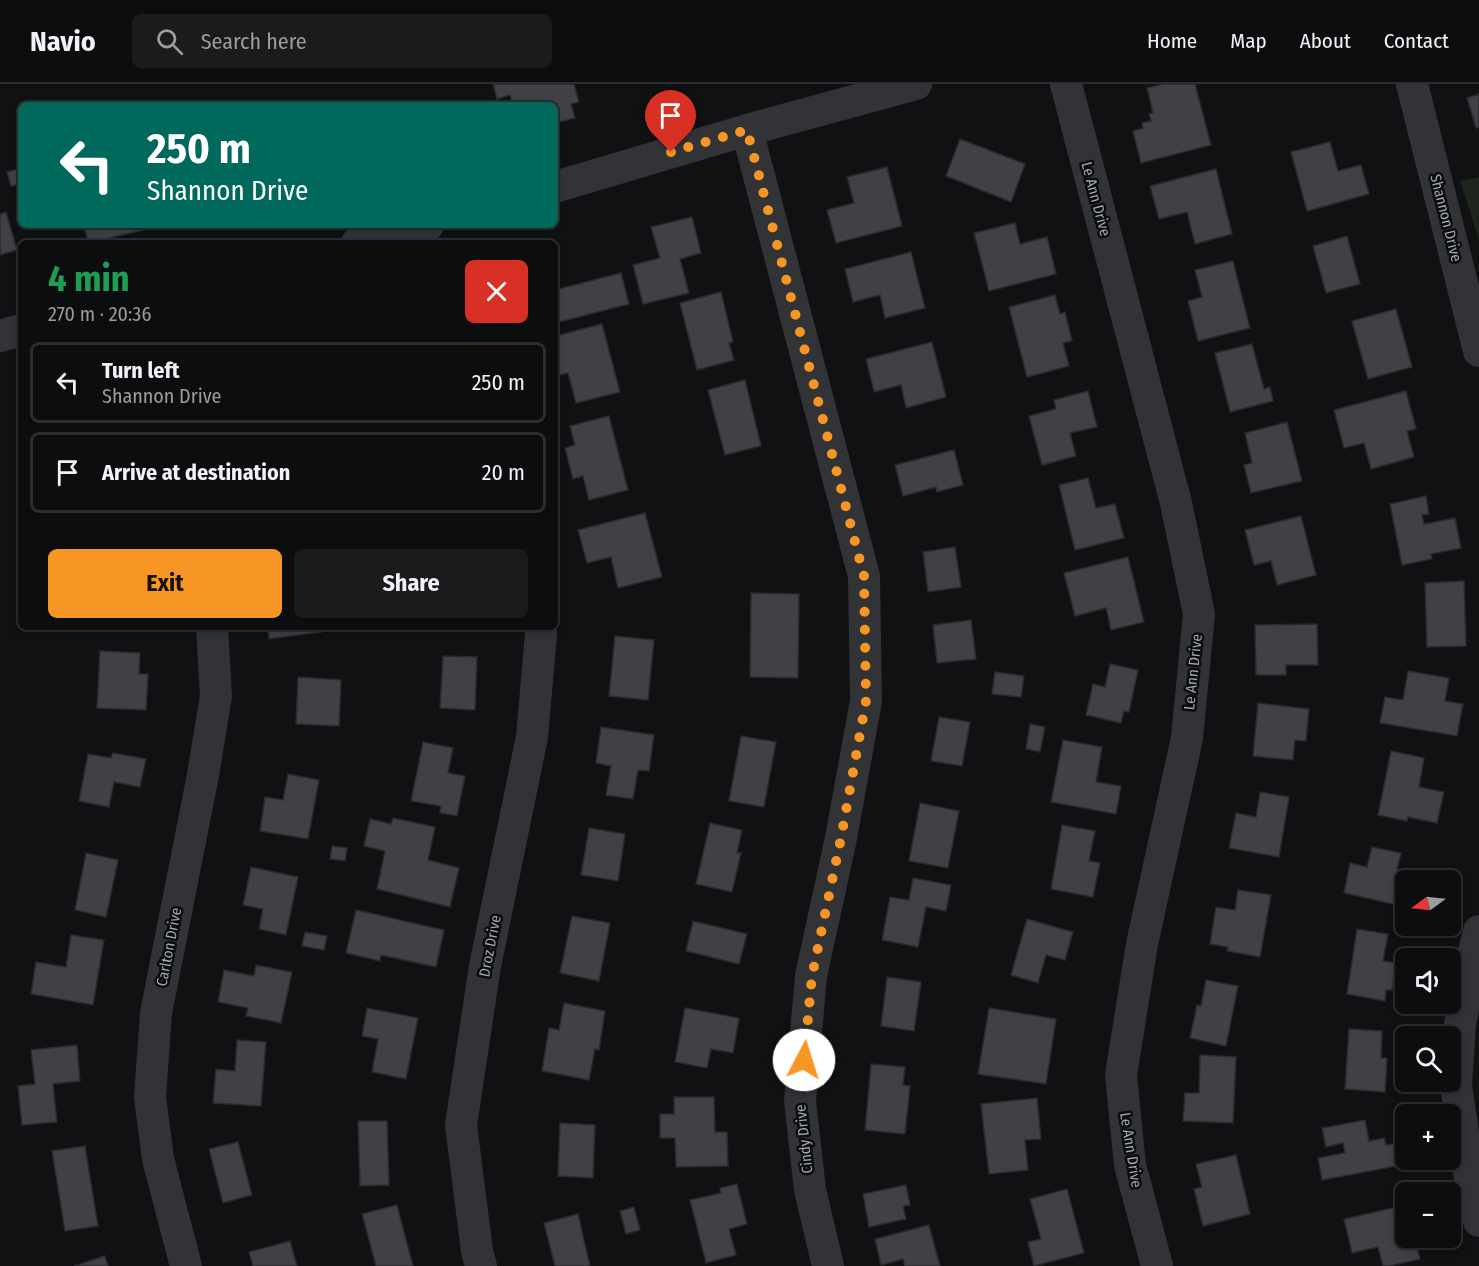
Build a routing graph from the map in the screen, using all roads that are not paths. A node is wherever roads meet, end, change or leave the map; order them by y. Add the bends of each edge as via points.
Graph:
1 (916, 84) edge
2 (1066, 84) edge
3 (1412, 84) edge
4 (747, 130) junction
5 (558, 186) edge
6 (416, 228) edge
7 (369, 240) edge
8 (18, 331) edge
9 (0, 336) edge
10 (1479, 351) edge
11 (212, 630) edge
12 (540, 630) edge
13 (1479, 931) edge
14 (1479, 1221) edge
15 (186, 1266) edge
16 (481, 1266) edge
17 (828, 1266) edge
18 (1157, 1266) edge

1 - 4 street
2 - 18 street, Le Ann Drive via 1176,503 1199,614 1187,738 1142,944 1121,1075 1130,1165
3 - 10 street, Shannon Drive
4 - 5 street
4 - 17 street, Cindy Drive via 864,576 866,701 812,976 800,1101 810,1190
6 - 7 street
8 - 9 street
11 - 15 street, Carlton Drive via 216,696 156,1013 150,1097 158,1159
12 - 16 street, Droz Drive via 532,737 485,966 461,1125
13 - 14 street via 1460,1025 1456,1085

